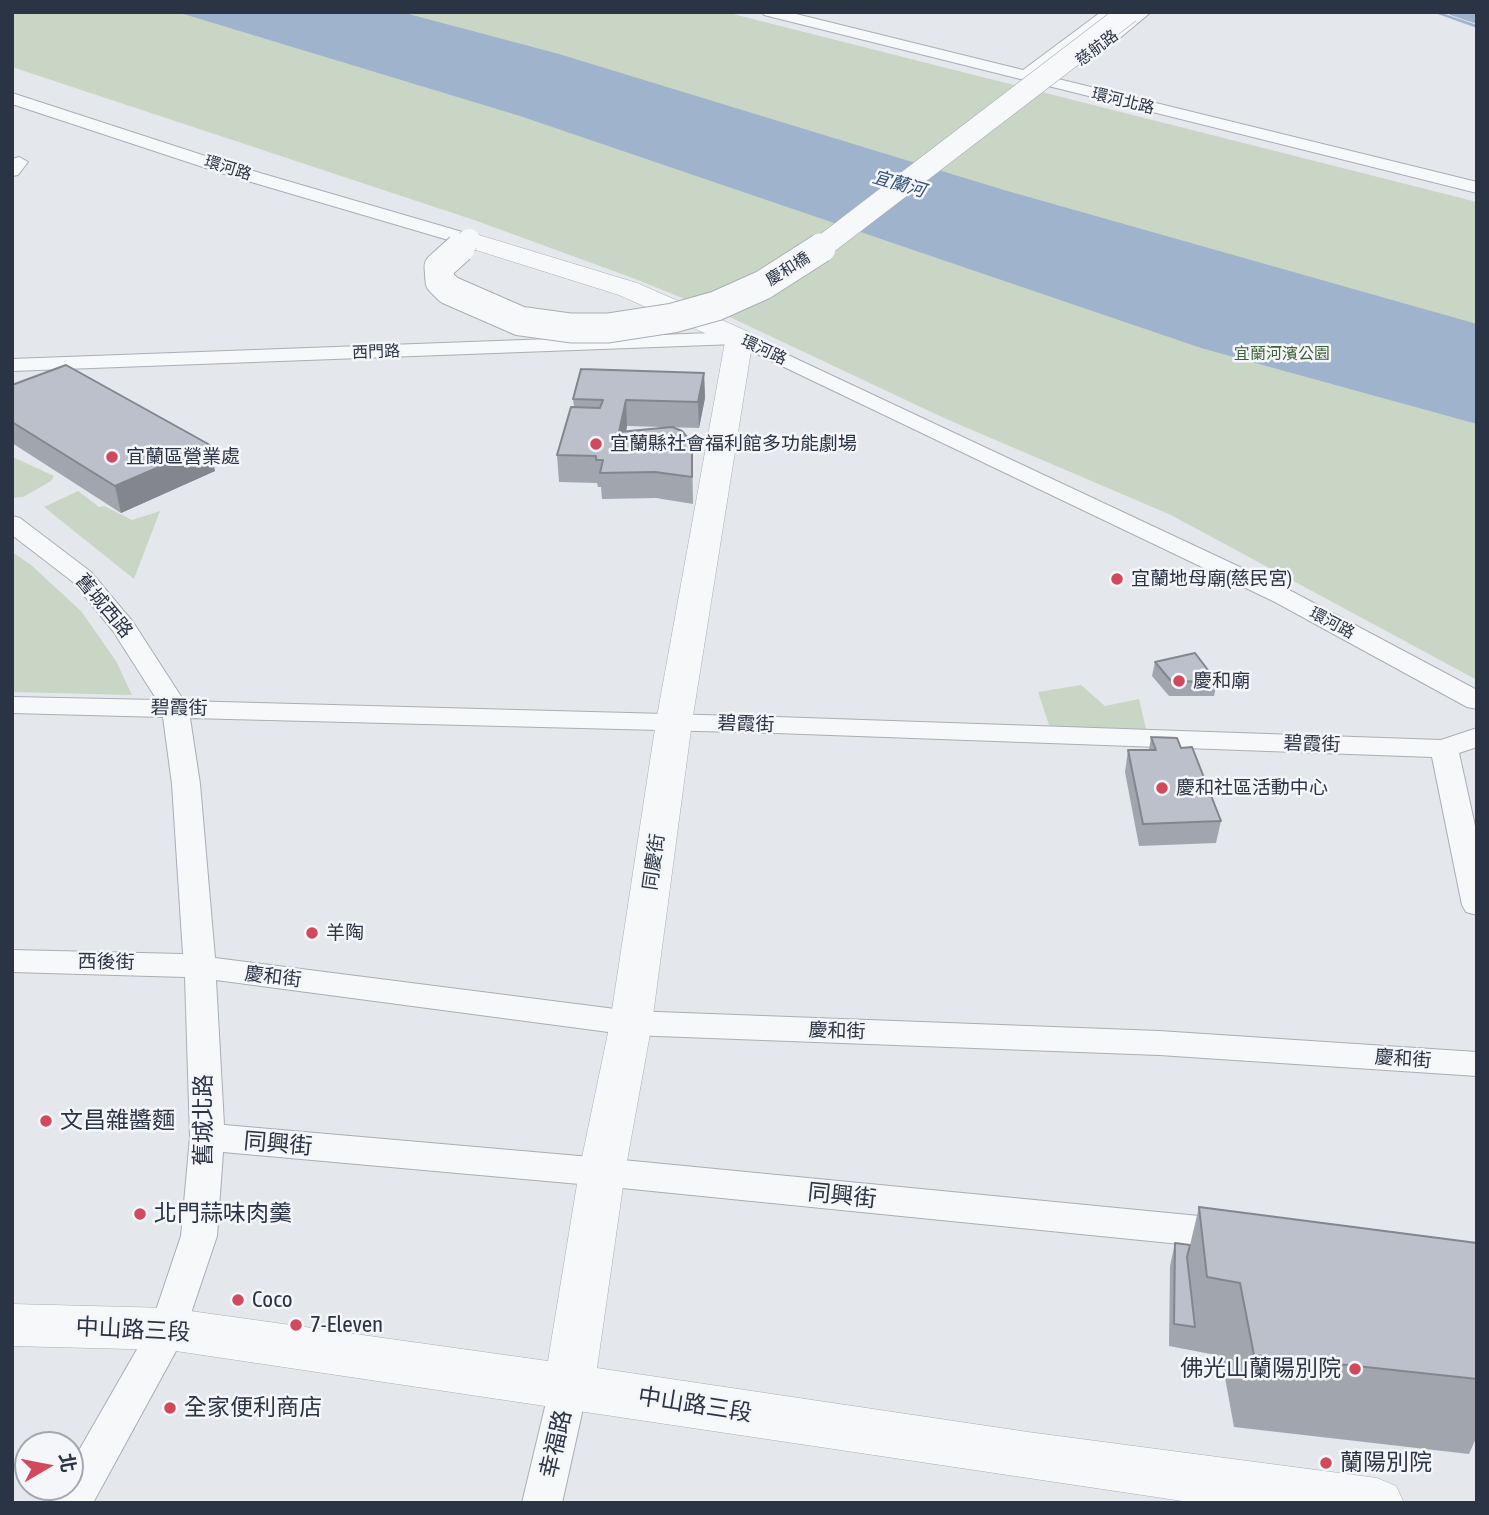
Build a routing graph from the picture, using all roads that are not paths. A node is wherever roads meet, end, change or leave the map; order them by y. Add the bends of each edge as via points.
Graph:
1 (769, 12) edge
2 (1111, 12) edge
3 (1129, 12) edge
4 (1144, 12) edge
5 (1025, 76) junction
6 (1051, 83) junction
7 (12, 98) edge
8 (1477, 188) edge
9 (469, 240) junction
10 (739, 338) junction
11 (12, 365) edge
12 (12, 523) edge
13 (1477, 701) edge
14 (12, 705) edge
15 (174, 708) junction
16 (674, 722) junction
17 (1477, 737) edge
18 (1444, 749) junction
19 (1477, 905) edge
20 (12, 961) edge
21 (200, 967) junction
22 (631, 1023) junction
23 (1477, 1064) edge
24 (207, 1138) junction
25 (602, 1172) junction
26 (1261, 1237) edge
27 (12, 1325) edge
28 (169, 1329) junction
29 (569, 1386) junction
30 (71, 1503) edge
31 (542, 1503) edge
32 (1377, 1503) edge

1 - 5 street, 環河北路
2 - 5 street, 慈航路
3 - 9 street, 慶和橋, bridge via 803,261 716,306 608,328 563,328 520,321 449,290 440,281 439,267
4 - 6 street, 慈航路
5 - 6 street, 環河北路
6 - 8 street, 環河北路
7 - 9 street, 環河路 via 230,170
9 - 10 street, 環河路 via 628,289
10 - 11 street, 西門路
10 - 13 street, 環河路 via 1284,597
10 - 16 street, 同慶街
12 - 15 street, 舊城西路 via 82,577 124,627
14 - 15 street, 碧霞街
15 - 16 street, 碧霞街
15 - 21 street, 舊城北路 via 186,784
16 - 18 street, 碧霞街
16 - 22 street, 同慶街
17 - 18 street, 碧霞街
18 - 19 street
20 - 21 street, 西後街
21 - 22 street, 慶和街
21 - 24 street, 舊城北路
22 - 23 street, 慶和街 via 1159,1043
22 - 25 street, 同慶街
24 - 25 street, 同興街
24 - 28 street, 舊城北路 via 199,1236
25 - 26 street, 同興街
25 - 29 street, 同慶街
27 - 28 street, 中山路三段
28 - 29 street, 中山路三段
28 - 30 street, 舊城北路
29 - 31 street, 幸福路
29 - 32 street, 中山路三段

